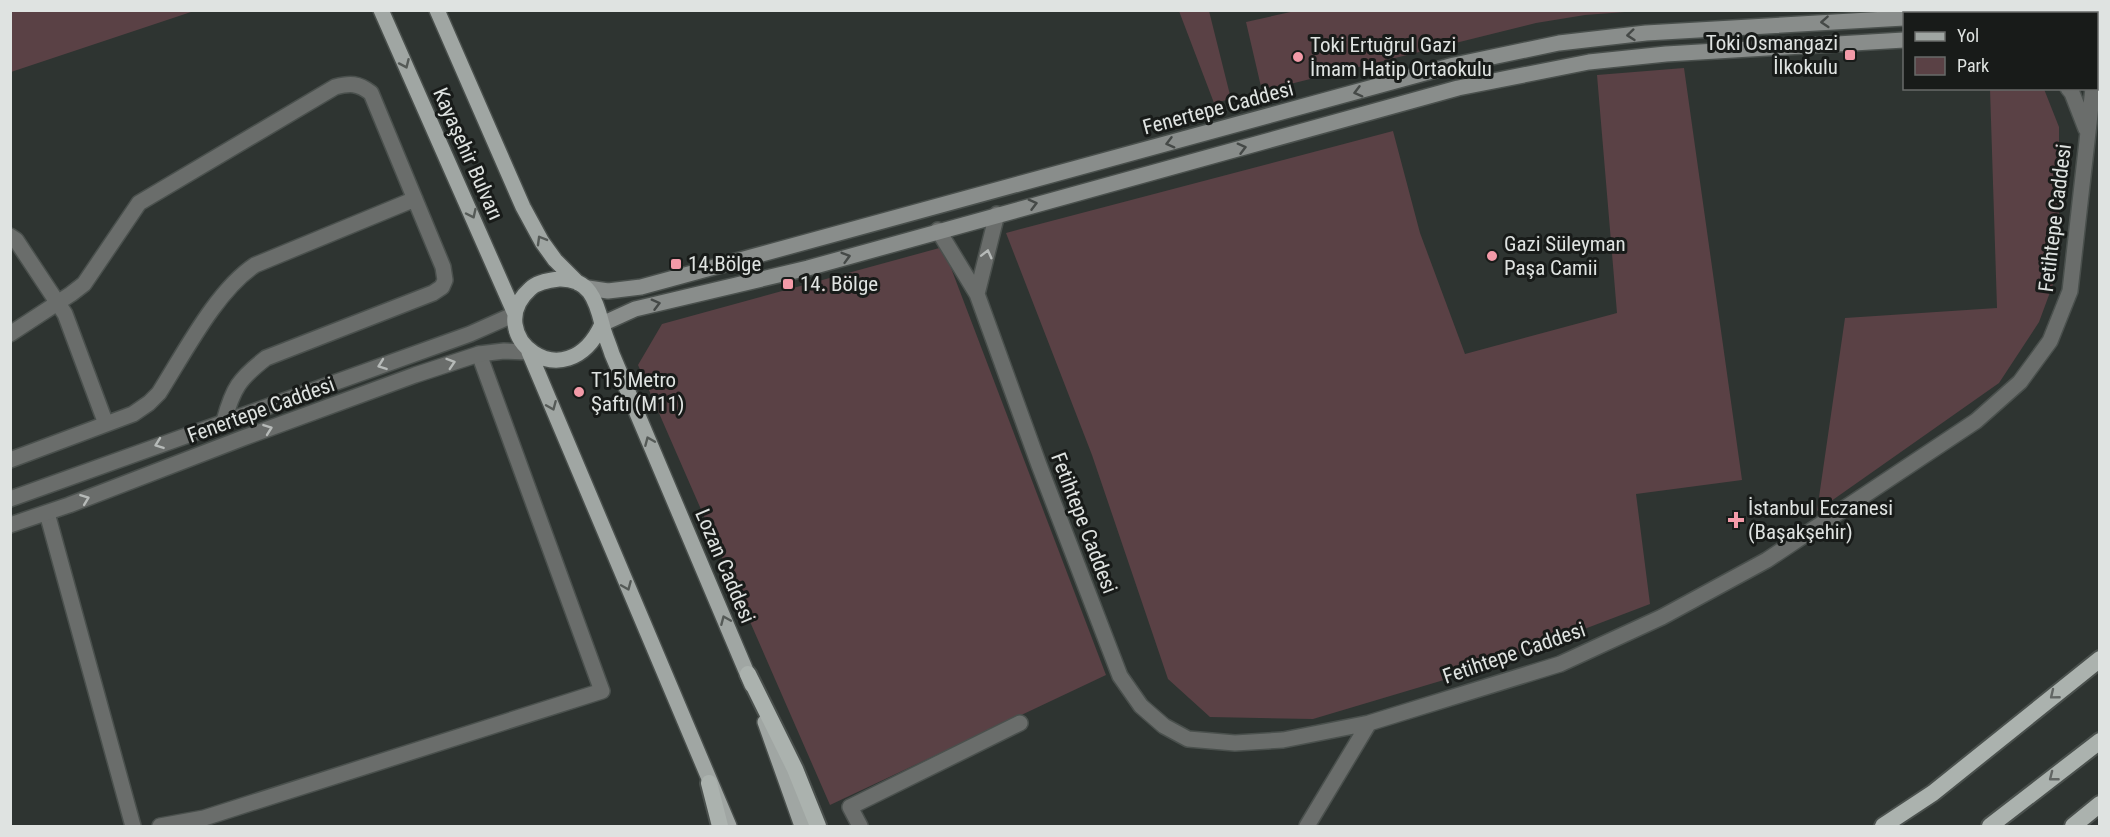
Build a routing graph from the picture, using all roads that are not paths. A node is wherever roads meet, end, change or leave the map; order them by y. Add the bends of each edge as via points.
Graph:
1 (381, 10) edge
2 (437, 10) edge
3 (1903, 18) edge
4 (1903, 40) edge
5 (2070, 90) edge
6 (2093, 90) edge
7 (2087, 132) junction
8 (415, 200) junction
9 (997, 214) junction
10 (938, 230) junction
11 (10, 236) edge
12 (584, 286) junction
13 (977, 294) junction
14 (58, 302) junction
15 (515, 314) junction
16 (602, 324) junction
17 (10, 334) edge
18 (529, 352) junction
19 (479, 354) junction
20 (224, 421) junction
21 (106, 424) junction
22 (10, 460) edge
23 (10, 499) edge
24 (47, 513) junction
25 (10, 525) edge
26 (2100, 659) edge
27 (748, 674) junction
28 (1020, 723) dead end
29 (1369, 723) junction
30 (2100, 741) edge
31 (709, 783) junction
32 (2100, 804) edge
33 (133, 826) edge
34 (160, 826) edge
35 (720, 826) edge
36 (729, 826) edge
37 (802, 826) edge
38 (818, 826) edge
39 (860, 826) edge
40 (1307, 826) edge
41 (1883, 826) edge
42 (1990, 826) edge
43 (2073, 826) edge

1 -> 15 main road, Kayaşehir Bulvarı
12 -> 2 main road, Kayaşehir Bulvarı via 555,260 542,242
3 -> 12 main road, Fenertepe Caddesi via 1646,33 1559,43 1454,65 640,287 608,291
9 -> 4 main road via 1458,87 1578,64 1666,54
5 - 7 street
6 - 7 street, Fetihtepe Caddesi
7 - 29 street, Fetihtepe Caddesi via 2070,291 2050,341 2020,382 1976,421 1767,560 1662,617 1560,664
8 - 14 street via 371,93 360,84 335,87 140,203 84,284
8 - 20 street via 443,267 442,287 266,358 244,375 232,394
8 - 21 street via 255,265 240,275 159,393 133,414
9 - 10 main road
13 -> 9 street
10 - 13 street, Fetihtepe Caddesi
16 -> 10 main road via 635,309 808,268
11 - 14 street
12 - 15 main road via 564,279 548,280 532,287
12 - 16 main road via 599,309
13 - 29 street, Fetihtepe Caddesi via 1120,676 1141,706 1164,726 1188,739 1234,743 1282,740
14 - 17 street
14 - 21 street
15 - 18 main road via 519,336
15 -> 20 street, Fenertepe Caddesi
16 - 18 main road via 585,350 568,358 550,360
27 -> 16 main road, Lozan Caddesi
18 - 19 street, Fenertepe Caddesi
18 -> 31 main road
24 -> 19 street, Fenertepe Caddesi
19 - 34 street via 602,691 204,818
20 -> 23 street, Fenertepe Caddesi
21 - 22 street
24 - 25 street, Fenertepe Caddesi
24 - 33 street
26 -> 41 highway via 1933,793
27 - 37 main road, Lozan Caddesi
27 - 38 highway via 795,768
28 - 39 street via 850,807
29 - 40 street
30 -> 42 highway
31 - 35 highway
31 - 36 main road
32 - 43 highway

